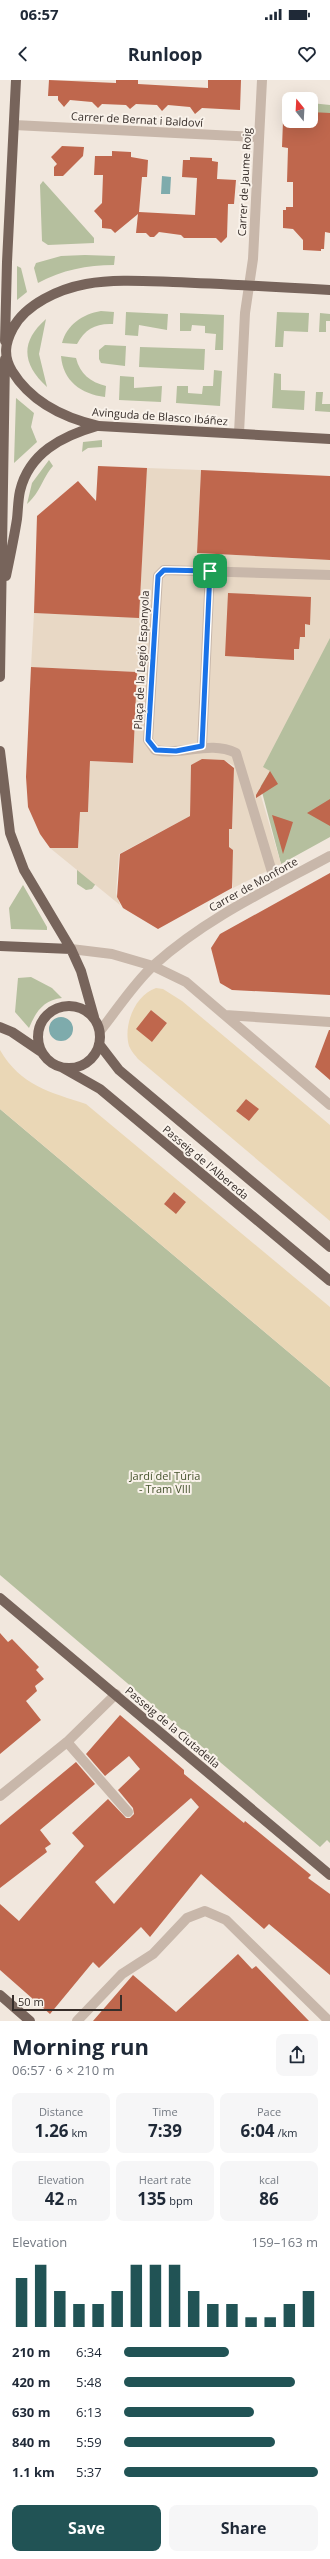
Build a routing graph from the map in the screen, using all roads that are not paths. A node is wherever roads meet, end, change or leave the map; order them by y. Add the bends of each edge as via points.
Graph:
1 (16, 80) edge
2 (262, 80) edge
3 (14, 125) junction
4 (258, 136) junction
5 (250, 285) junction
6 (330, 290) edge
7 (5, 352) junction
8 (98, 426) junction
9 (239, 433) junction
10 (330, 439) edge
11 (210, 571) junction
12 (330, 575) edge
13 (1, 603) junction
14 (0, 677) edge
15 (202, 746) junction
16 (0, 751) edge
17 (330, 856) edge
18 (276, 885) junction
19 (0, 946) edge
20 (71, 949) junction
21 (153, 966) junction
22 (225, 1015) junction
23 (94, 1017) junction
24 (0, 1019) edge
25 (330, 1022) edge
26 (0, 1027) edge
27 (100, 1031) junction
28 (12, 1032) junction
29 (99, 1044) junction
30 (40, 1051) junction
31 (63, 1068) junction
32 (330, 1105) edge
33 (330, 1246) edge
34 (330, 1281) edge
35 (0, 1598) edge
36 (116, 1694) junction
37 (67, 1742) junction
38 (0, 1796) edge
39 (128, 1812) dead end
40 (330, 1875) edge
41 (0, 1995) edge
42 (30, 2021) edge
43 (77, 2021) edge
44 (329, 2021) edge

1 - 3 main road
2 - 4 street, Carrer de Jaume Roig
3 - 4 street, Carrer de Bernat i Baldoví
3 - 7 main road
4 - 5 street, Carrer de Jaume Roig
5 - 6 main road
5 - 7 main road via 117,280 85,284 43,300 26,312 8,337
5 - 9 street, Avinguda de Blasco Ibáñez via 244,313
7 - 8 main road, Avinguda de Blasco Ibáñez via 8,366 15,376 44,404 72,420
7 - 13 main road
8 - 9 main road, Avinguda de Blasco Ibáñez
8 - 13 main road via 62,438 39,455 25,476
9 - 10 main road, Avinguda de Blasco Ibáñez
11 - 12 street, Plaça de la Legió Espanyola
11 - 15 street
11 - 15 street, Plaça de la Legió Espanyola via 164,570 158,576 148,740 156,750 176,751
13 - 14 main road
15 - 18 street, Plaça de la Legió Espanyola via 236,753
16 - 20 main road via 10,832 24,870
17 - 18 street, Carrer de Monforte
18 - 21 street, Carrer de Monforte via 224,912
19 - 20 main road
20 - 21 street via 112,954
20 - 23 main road via 81,971
21 - 22 street via 186,982
21 - 27 street, Carrer de Monforte
22 - 25 street
22 - 32 street
23 - 27 main road
23 - 30 main road via 79,1007 69,1005 52,1010 38,1028 37,1042
24 - 28 main road
26 - 28 main road
27 - 29 main road
28 - 30 main road
29 - 31 main road via 94,1055 86,1063 75,1068
29 - 33 main road, Passeig de l'Albereda via 119,1070
30 - 31 main road via 54,1065
31 - 34 main road, Passeig de l'Albereda via 100,1089
35 - 36 main road, Passeig de la Ciutadella
36 - 37 street
36 - 40 main road, Passeig de la Ciutadella
37 - 38 street
37 - 39 street
41 - 42 main road
43 - 44 street via 122,1974 153,1954 187,1918 205,1911 226,1920

